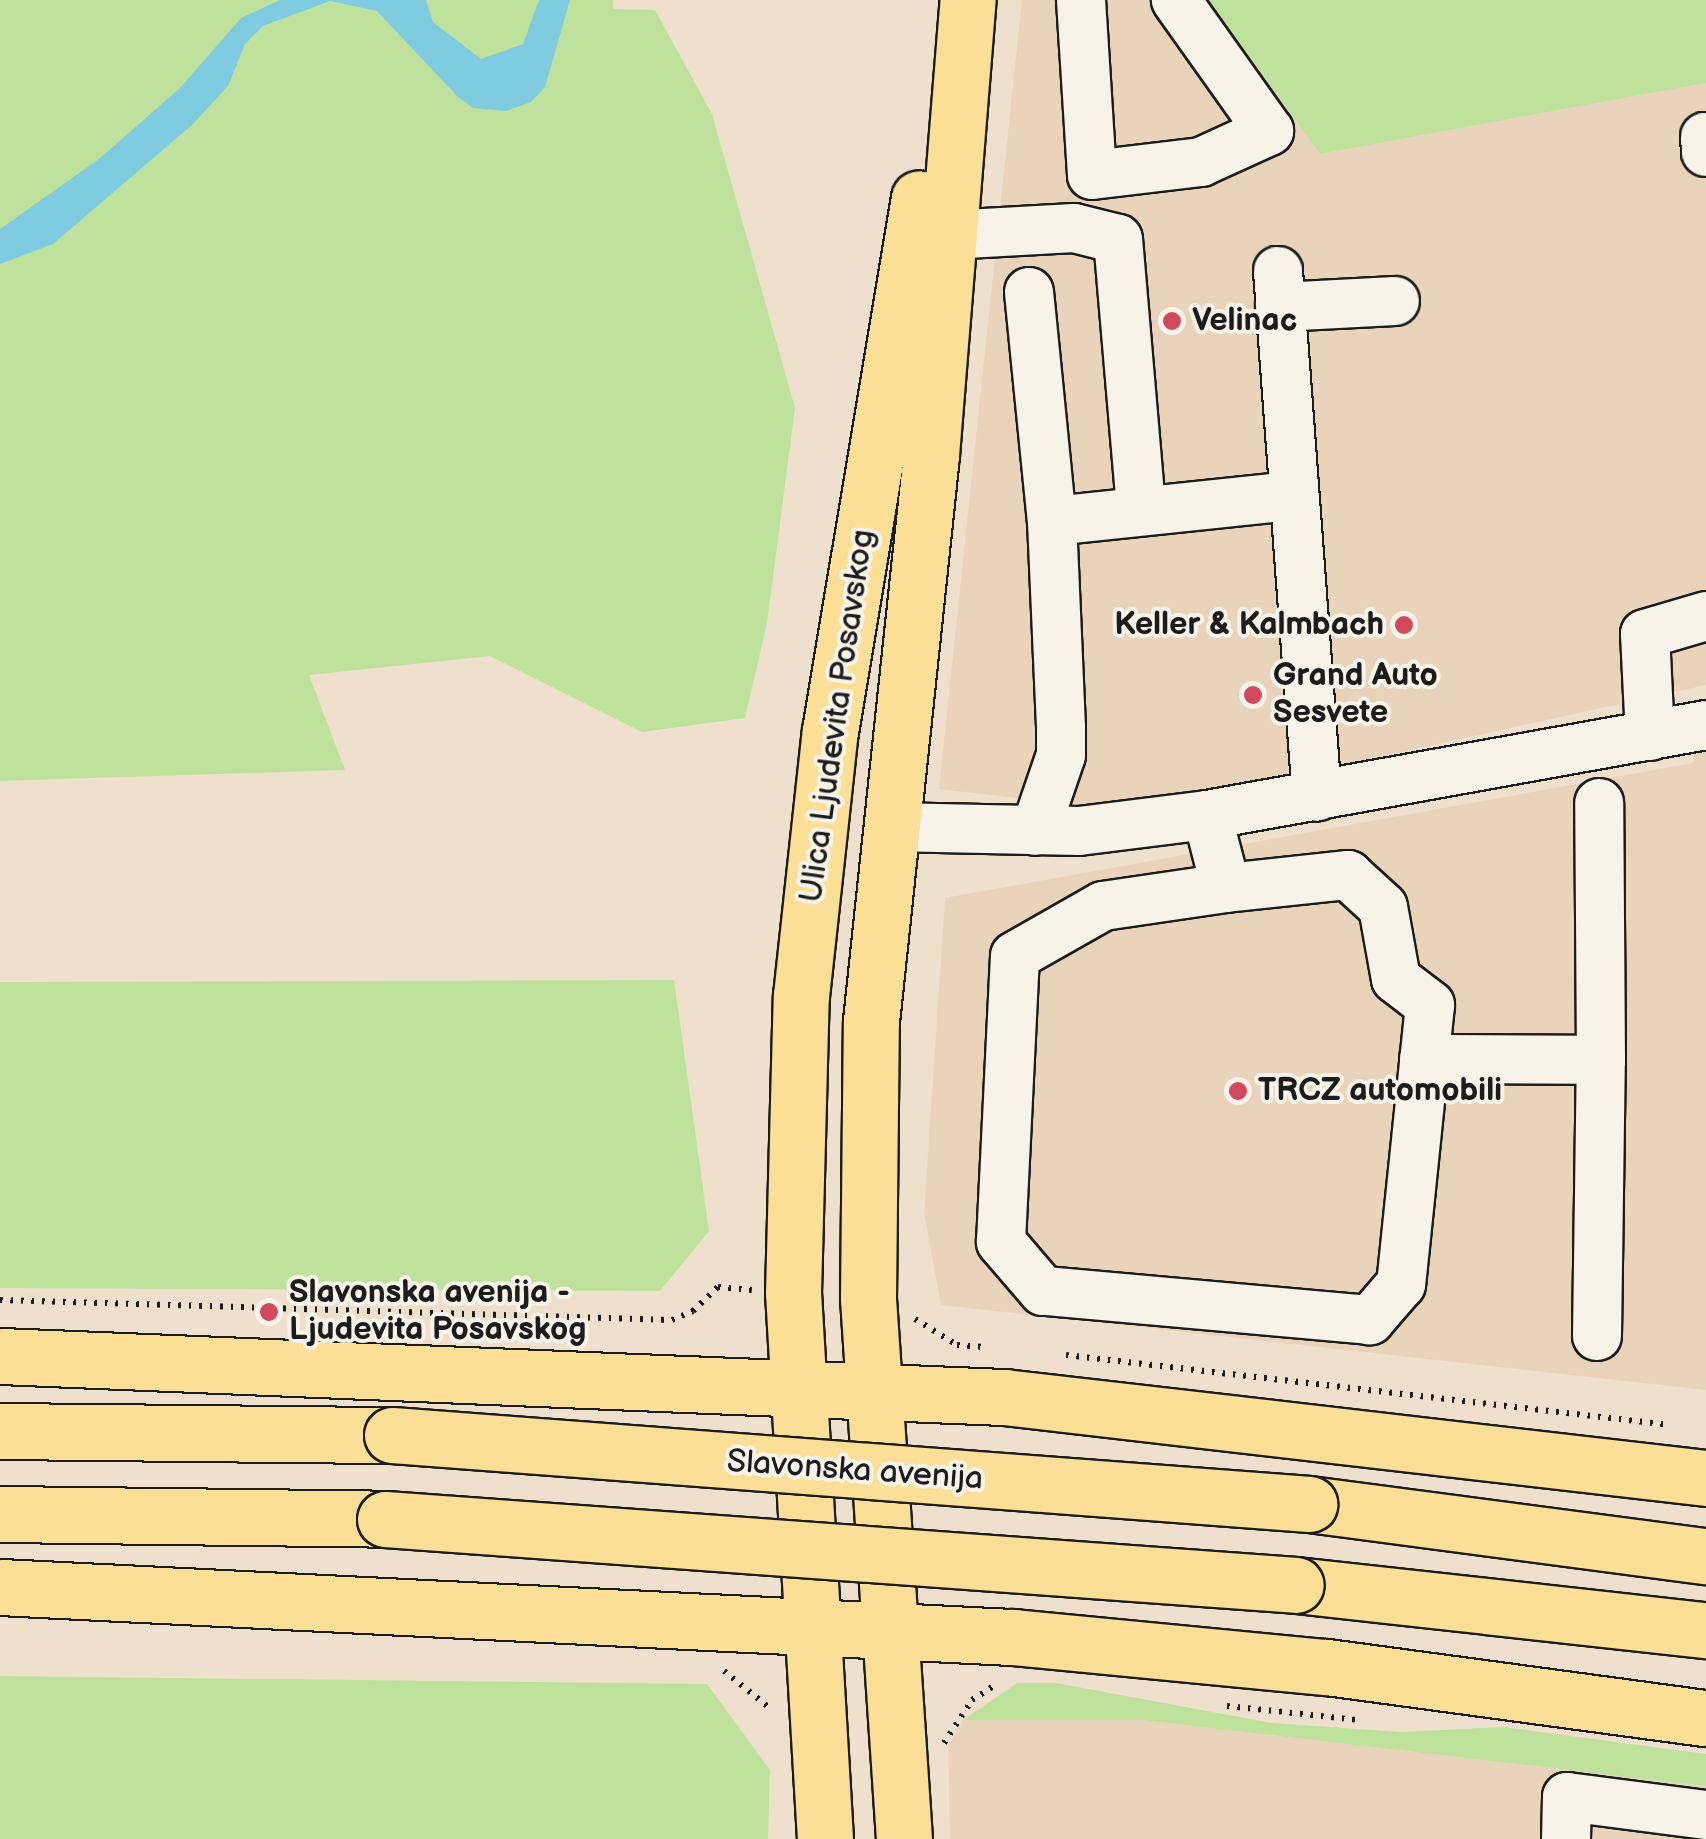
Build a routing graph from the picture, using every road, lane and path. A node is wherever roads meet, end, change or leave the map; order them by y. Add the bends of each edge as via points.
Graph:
1 (968, 0) edge
2 (1081, 0) edge
3 (1176, 0) edge
4 (962, 56) junction
5 (1705, 137) edge
6 (1706, 152) edge
7 (948, 235) junction
8 (1029, 292) dead end
9 (1395, 301) dead end
10 (1290, 496) junction
11 (1140, 510) junction
12 (1052, 521) junction
13 (1706, 616) edge
14 (1706, 725) edge
15 (1650, 736) junction
16 (1318, 797) junction
17 (1599, 804) dead end
18 (1207, 816) junction
19 (890, 828) junction
20 (1034, 831) junction
21 (1226, 888) junction
22 (1424, 1058) junction
23 (1601, 1060) junction
24 (730, 1288) dead end
25 (0, 1300) edge
26 (911, 1314) dead end
27 (672, 1320) junction
28 (672, 1334) dead end
29 (1598, 1336) dead end
30 (989, 1348) dead end
31 (1063, 1354) dead end
32 (0, 1356) edge
33 (796, 1387) junction
34 (874, 1389) junction
35 (1688, 1427) dead end
36 (0, 1431) edge
37 (1706, 1478) edge
38 (0, 1514) edge
39 (1706, 1556) edge
40 (0, 1587) edge
41 (815, 1626) junction
42 (889, 1630) junction
43 (1706, 1630) edge
44 (715, 1669) dead end
45 (1014, 1673) dead end
46 (944, 1715) dead end
47 (959, 1716) junction
48 (1706, 1718) edge
49 (780, 1725) dead end
50 (941, 1760) dead end
51 (1706, 1815) edge
52 (824, 1839) edge
53 (904, 1839) edge
54 (1566, 1839) edge

1 - 4 main road, Ulica Ljudevita Posavskog
2 - 3 lane via 1092,175 1201,162 1268,131
4 - 7 main road, Ulica Ljudevita Posavskog
4 - 33 main road, Ulica Ljudevita Posavskog via 917,203 830,730 801,996
5 - 6 lane
7 - 11 lane via 1074,228 1118,239
7 - 19 main road, Ulica Ljudevita Posavskog
8 - 12 lane
9 - 10 lane via 1279,289
10 - 11 lane
10 - 16 lane
11 - 12 lane
12 - 20 lane via 1061,755
13 - 15 lane via 1645,634
14 - 15 lane
15 - 16 lane
16 - 18 lane
17 - 23 lane
18 - 20 lane
18 - 21 lane
19 - 20 lane
19 - 34 main road, Ulica Ljudevita Posavskog via 871,1021
21 - 22 lane via 1348,875 1383,907 1396,979 1430,1005
21 - 22 lane via 1103,906 1015,956 1001,1242 1043,1291 1370,1320 1401,1284
22 - 23 lane
23 - 29 lane
24 - 27 path via 718,1287 693,1312
25 - 27 path
26 - 30 path via 922,1328 957,1345
27 - 28 path
31 - 35 path
32 - 33 main road
33 - 34 main road
33 - 41 main road, Ulica Ljudevita Posavskog
34 - 37 main road via 1024,1400
34 - 42 main road, Ulica Ljudevita Posavskog
36 - 39 main road, Slavonska avenija, bridge via 392,1436 1308,1504
38 - 43 main road, bridge via 384,1519 1296,1585
40 - 41 main road
41 - 42 main road
41 - 52 main road, Ulica Ljudevita Posavskog
42 - 48 main road via 1327,1666
42 - 53 main road, Ulica Ljudevita Posavskog
44 - 49 path via 733,1672 767,1702
45 - 47 path
46 - 47 path
47 - 50 path
51 - 54 lane via 1567,1797

